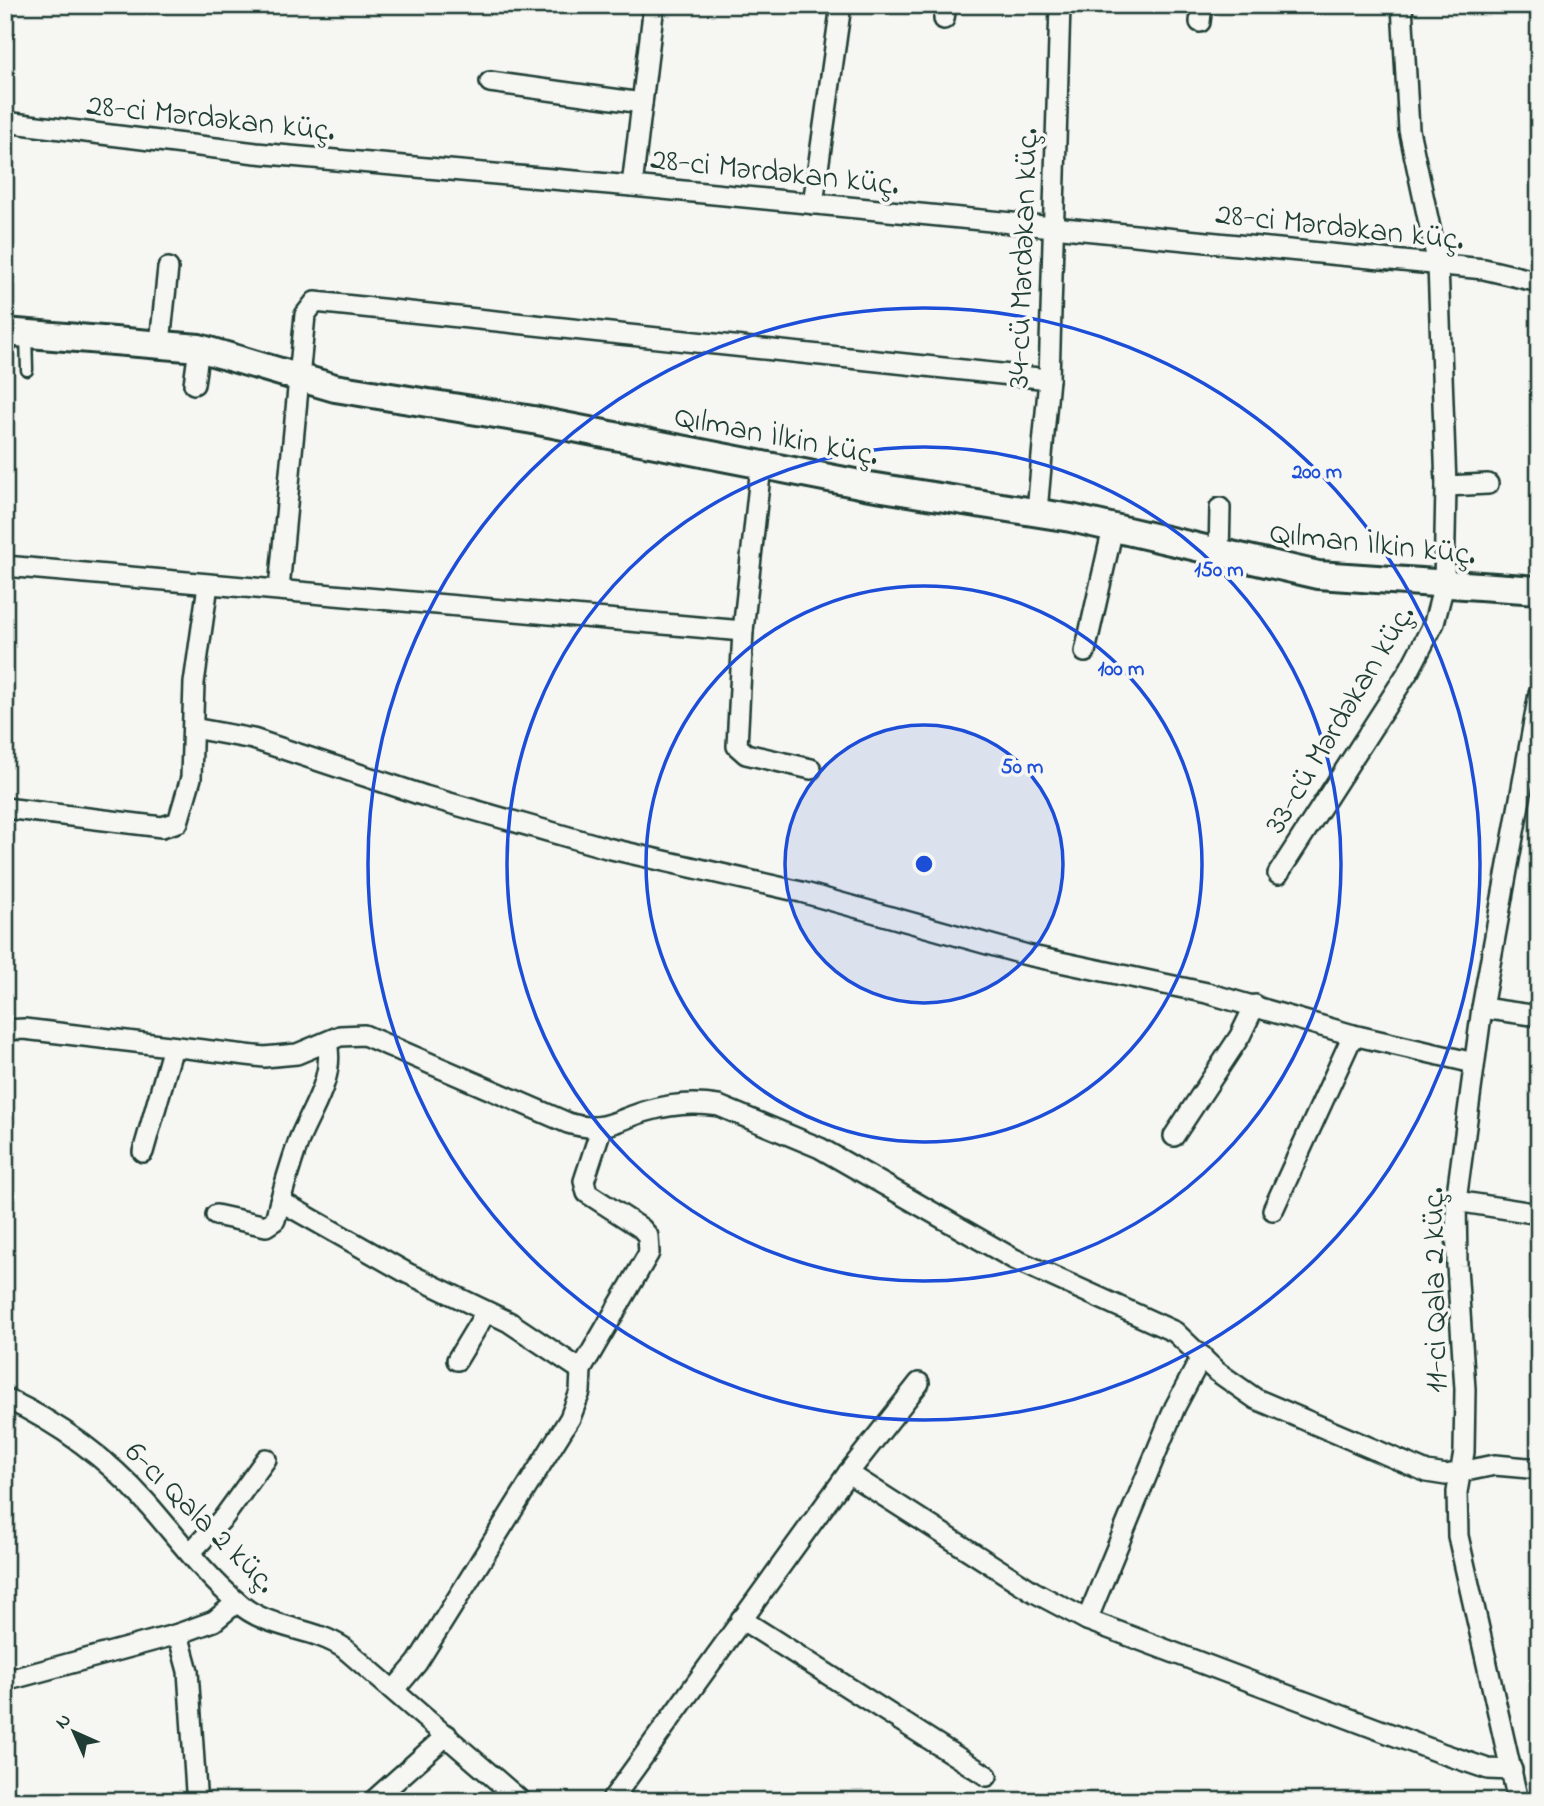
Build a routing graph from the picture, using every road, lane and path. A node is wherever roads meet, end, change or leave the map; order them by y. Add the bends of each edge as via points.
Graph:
1 (654, 5) edge
2 (841, 5) edge
3 (1060, 5) edge
4 (1402, 5) edge
5 (490, 82) dead end
6 (642, 103) junction
7 (5, 122) edge
8 (632, 186) junction
9 (813, 204) junction
10 (1051, 227) junction
11 (1438, 265) junction
12 (168, 268) dead end
13 (1539, 282) edge
14 (16, 333) edge
15 (160, 343) junction
16 (199, 348) junction
17 (27, 370) dead end
18 (298, 377) junction
19 (1049, 379) junction
20 (194, 384) dead end
21 (761, 466) junction
22 (1488, 484) dead end
23 (1446, 486) junction
24 (1220, 508) dead end
25 (1037, 511) junction
26 (1113, 528) junction
27 (1219, 555) junction
28 (5, 566) edge
29 (208, 585) junction
30 (1444, 585) junction
31 (279, 589) junction
32 (1539, 590) edge
33 (743, 631) junction
34 (1085, 652) dead end
35 (1539, 694) edge
36 (192, 728) junction
37 (811, 769) dead end
38 (5, 808) edge
39 (1278, 874) dead end
40 (1255, 1005) junction
41 (1482, 1008) junction
42 (1539, 1016) edge
43 (5, 1030) edge
44 (1353, 1035) junction
45 (327, 1042) junction
46 (173, 1047) junction
47 (1474, 1063) junction
48 (601, 1129) junction
49 (1174, 1136) dead end
50 (144, 1152) dead end
51 (1456, 1201) junction
52 (280, 1202) junction
53 (1273, 1210) dead end
54 (216, 1214) dead end
55 (1539, 1214) edge
56 (486, 1312) junction
57 (1202, 1356) junction
58 (457, 1360) dead end
59 (581, 1370) junction
60 (919, 1383) dead end
61 (5, 1398) edge
62 (266, 1459) dead end
63 (1539, 1469) edge
64 (1461, 1471) junction
65 (848, 1473) junction
66 (190, 1553) junction
67 (237, 1602) junction
68 (741, 1619) junction
69 (1087, 1619) junction
70 (178, 1634) junction
71 (5, 1681) edge
72 (395, 1689) junction
73 (447, 1735) junction
74 (1512, 1770) junction
75 (987, 1776) dead end
76 (196, 1791) dead end
77 (373, 1801) edge
78 (521, 1801) edge
79 (611, 1801) edge
80 (1518, 1801) edge

1 - 6 street
2 - 9 street
3 - 10 street, 34-cü Mərdəkan küç.
4 - 11 street, 33-cü Mərdəkan küç. via 1409,130
5 - 6 street
6 - 8 street
7 - 8 street, 28-ci Mərdəkan küç. via 256,153
8 - 9 street, 28-ci Mərdəkan küç.
9 - 10 street, 28-ci Mərdəkan küç.
10 - 11 street, 28-ci Mərdəkan küç.
10 - 19 street, 34-cü Mərdəkan küç.
11 - 13 street, 28-ci Mərdəkan küç. via 1484,269
11 - 23 street, 33-cü Mərdəkan küç.
12 - 15 street
14 - 15 street, Qılman İlkin küç.
14 - 17 lane
15 - 16 street, Qılman İlkin küç.
16 - 18 street, Qılman İlkin küç.
16 - 20 street
18 - 19 street via 305,315 309,307 321,302
18 - 21 street, Qılman İlkin küç. via 335,388 533,420
18 - 31 street
19 - 25 street, 34-cü Mərdəkan küç.
21 - 25 street, Qılman İlkin küç.
21 - 33 street
22 - 23 street
23 - 30 street, 33-cü Mərdəkan küç.
24 - 27 street
25 - 26 street, Qılman İlkin küç.
26 - 27 street, Qılman İlkin küç.
26 - 34 street
27 - 30 street, Qılman İlkin küç. via 1318,575
28 - 29 street
29 - 31 street
29 - 36 street
30 - 32 street, Qılman İlkin küç.
30 - 39 street, 33-cü Mərdəkan küç. via 1434,623 1410,669
31 - 33 street
33 - 37 street via 737,746 746,754
35 - 41 street, 11-ci Qala 2 küç.
36 - 38 street via 189,794 172,826
36 - 40 street via 253,739 413,792 607,848 801,892 1027,955
40 - 44 street
40 - 49 street via 1240,1036
41 - 42 street
41 - 47 street, 11-ci Qala 2 küç.
43 - 46 street
44 - 47 street
44 - 53 street
45 - 46 street via 298,1055 264,1057
45 - 48 street via 364,1035 568,1123
45 - 52 street via 328,1074 300,1138
46 - 50 street
47 - 51 street, 11-ci Qala 2 küç.
48 - 57 street via 645,1111 683,1104 719,1106 744,1114 820,1148 1014,1259 1175,1332
48 - 59 street via 584,1181 587,1193 641,1228 650,1244 649,1254
51 - 55 street
51 - 64 street, 11-ci Qala 2 küç. via 1465,1389
52 - 54 street via 275,1220 266,1226
52 - 56 street
56 - 58 street
56 - 59 street
57 - 64 street via 1235,1386 1290,1416 1427,1472 1446,1475
57 - 69 street via 1175,1407
59 - 72 street via 580,1392 570,1418 417,1663
60 - 65 street
61 - 66 street, 6-cı Qala 2 küç. via 68,1431 97,1454
62 - 66 street via 224,1517
63 - 64 street via 1495,1465
64 - 74 street, 11-ci Qala 2 küç. via 1457,1509 1461,1555
65 - 68 street
65 - 69 street via 1034,1592
66 - 67 street, 6-cı Qala 2 küç.
67 - 70 street via 214,1621
67 - 72 street, 6-cı Qala 2 küç. via 264,1620 334,1641
68 - 75 street
68 - 79 street
69 - 74 street via 1441,1753 1488,1769
70 - 71 street
70 - 76 street via 188,1671
72 - 73 street, 6-cı Qala 2 küç.
73 - 77 street
73 - 78 street, 6-cı Qala 2 küç.
74 - 80 street, 11-ci Qala 2 küç.

